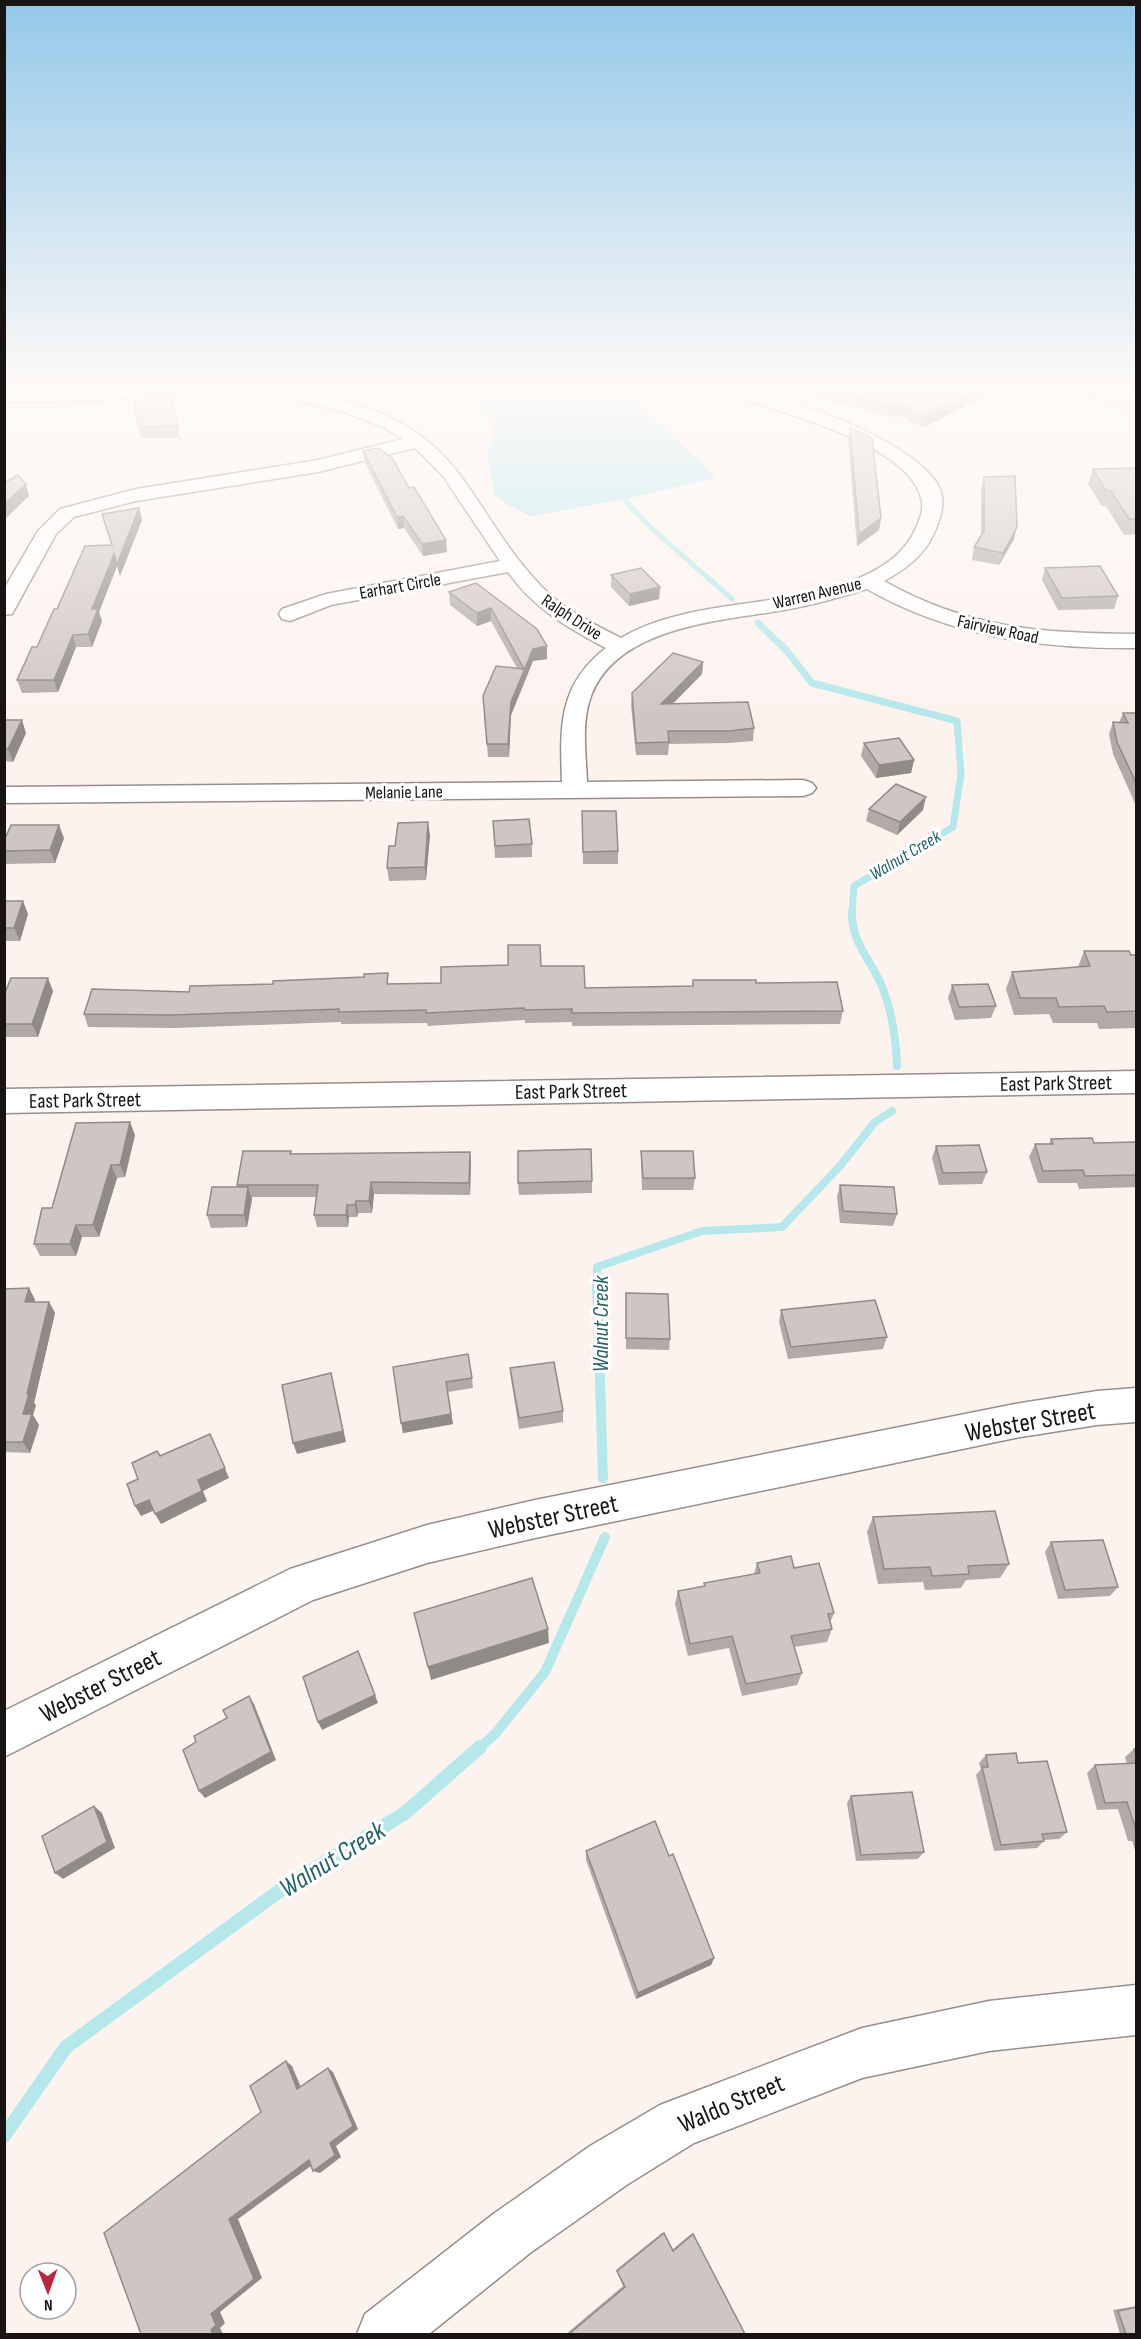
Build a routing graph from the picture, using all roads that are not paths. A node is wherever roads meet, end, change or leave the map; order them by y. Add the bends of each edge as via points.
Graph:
1 (111, 500) edge
2 (468, 500) edge
3 (932, 500) edge
4 (513, 565) junction
5 (869, 581) junction
6 (4, 609) edge
7 (290, 614) dead end
8 (1137, 640) edge
9 (622, 647) junction
10 (803, 788) dead end
11 (575, 789) junction
12 (4, 795) edge
13 (1137, 1082) edge
14 (4, 1101) edge
15 (1137, 1405) edge
16 (4, 1734) edge
17 (1137, 2010) edge
18 (385, 2334) edge

1 - 6 street via 67,513 48,531
2 - 4 street, Ralph Drive
3 - 5 street, Warren Avenue via 934,508 928,533 907,557
4 - 7 street, Earhart Circle via 327,600
4 - 9 street, Ralph Drive via 545,602
5 - 8 street, Fairview Road via 913,606 984,629 1038,638
5 - 9 street, Warren Avenue via 823,595 689,618
9 - 11 street, Warren Avenue via 597,669 579,695 573,724
10 - 11 street, Melanie Lane
11 - 12 street, Melanie Lane
13 - 14 street, East Park Street
15 - 16 street, Webster Street via 1015,1421 427,1544 304,1583
17 - 18 street, Waldo Street via 989,2026 872,2050 678,2123 609,2165 511,2234

